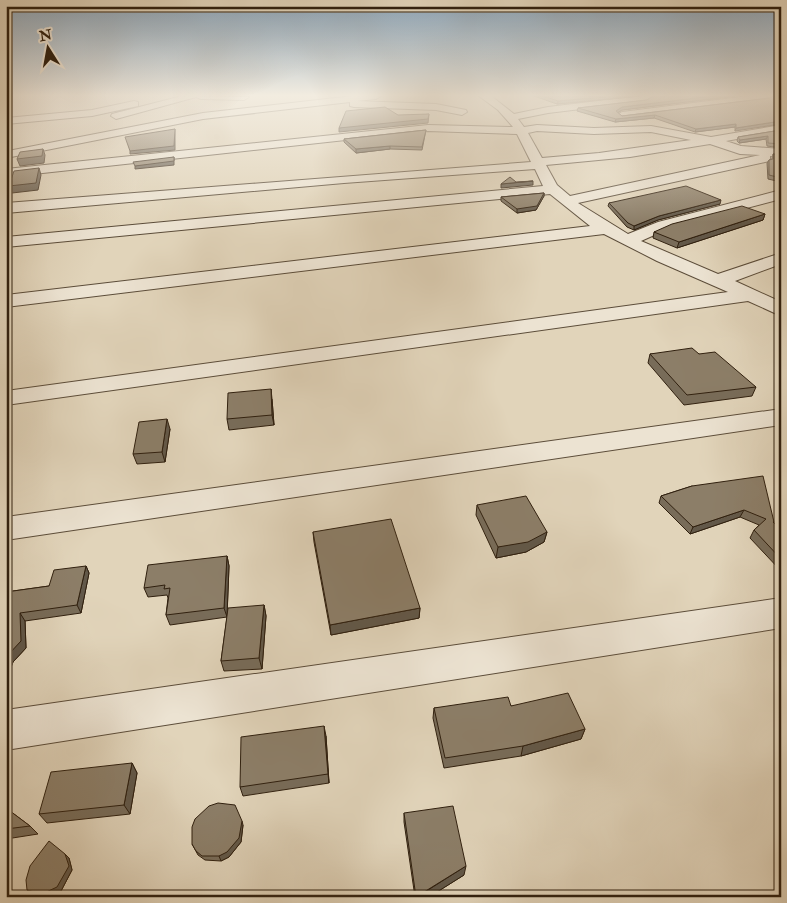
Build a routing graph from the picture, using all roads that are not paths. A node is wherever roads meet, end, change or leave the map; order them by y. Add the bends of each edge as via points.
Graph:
1 (38, 138) edge
2 (94, 138) edge
3 (328, 138) edge
4 (531, 138) edge
5 (701, 138) edge
6 (721, 138) edge
7 (710, 140) junction
8 (6, 148) edge
9 (781, 153) edge
10 (6, 156) edge
11 (539, 163) junction
12 (6, 173) edge
13 (553, 189) junction
14 (781, 194) edge
15 (566, 201) junction
16 (6, 208) edge
17 (605, 229) junction
18 (628, 240) junction
19 (6, 242) edge
20 (781, 258) edge
21 (718, 281) junction
22 (751, 295) junction
23 (6, 301) edge
24 (781, 310) edge
25 (6, 398) edge
26 (781, 417) edge
27 (6, 529) edge
28 (781, 613) edge
29 (6, 730) edge

1 - 8 street
2 - 10 street
3 - 12 street
4 - 11 street
5 - 7 street
6 - 7 street
7 - 9 street via 740,150
7 - 11 street
9 - 15 street
11 - 13 street
11 - 16 street
13 - 15 street
13 - 19 street
14 - 18 street via 664,225
15 - 17 street
17 - 18 street
17 - 23 street
18 - 21 street
20 - 21 street
21 - 22 street
22 - 24 street
22 - 25 street
26 - 27 street
28 - 29 street

